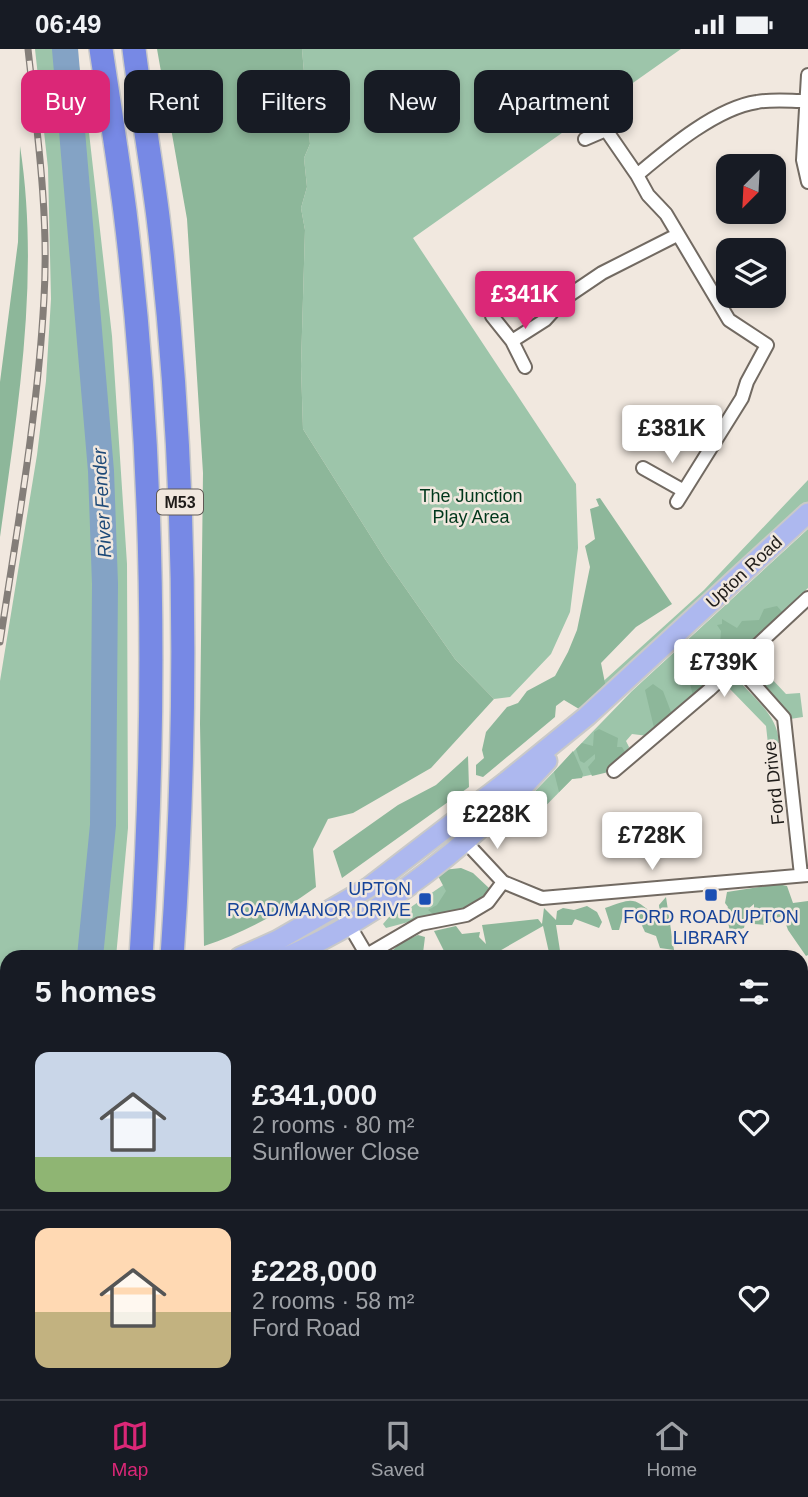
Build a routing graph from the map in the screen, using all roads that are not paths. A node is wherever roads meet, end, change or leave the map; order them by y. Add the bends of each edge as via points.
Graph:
1 (101, 49) edge
2 (134, 49) edge
3 (808, 75) edge
4 (806, 101) junction
5 (585, 139) dead end
6 (637, 175) junction
7 (808, 182) edge
8 (677, 235) junction
9 (492, 316) dead end
10 (512, 341) junction
11 (525, 367) dead end
12 (643, 468) dead end
13 (808, 513) edge
14 (808, 598) edge
15 (736, 664) junction
16 (587, 716) junction
17 (614, 771) dead end
18 (452, 825) junction
19 (466, 843) junction
20 (805, 875) edge
21 (503, 882) junction
22 (338, 906) junction
23 (350, 925) junction
24 (142, 950) edge
25 (172, 950) edge
26 (253, 950) edge
27 (300, 950) edge
28 (365, 950) edge
29 (378, 950) edge

1 - 24 highway, M53 via 125,212 140,375 151,607 149,845
2 - 25 highway, M53 via 158,216 180,494 181,827
3 - 4 street
4 - 6 street via 757,101 736,107 678,142
4 - 7 street via 803,160
5 - 6 street via 606,130
6 - 8 street
8 - 10 street via 602,273
8 - 12 street via 729,320 767,345 742,398 680,496
9 - 10 street
10 - 11 street
13 - 16 main road, Upton Road
14 - 15 street
15 - 17 street
15 - 20 street, Ford Drive via 784,718
16 - 18 main road, Upton Road
16 - 19 main road, Upton Road via 519,793
18 - 19 street
18 - 22 main road, Upton Road
19 - 21 street
19 - 23 main road, Upton Road
20 - 21 street via 550,898
21 - 29 street via 488,902 466,915 420,924
22 - 23 street
22 - 26 main road, Upton Road
23 - 27 main road, Upton Road
23 - 28 street

